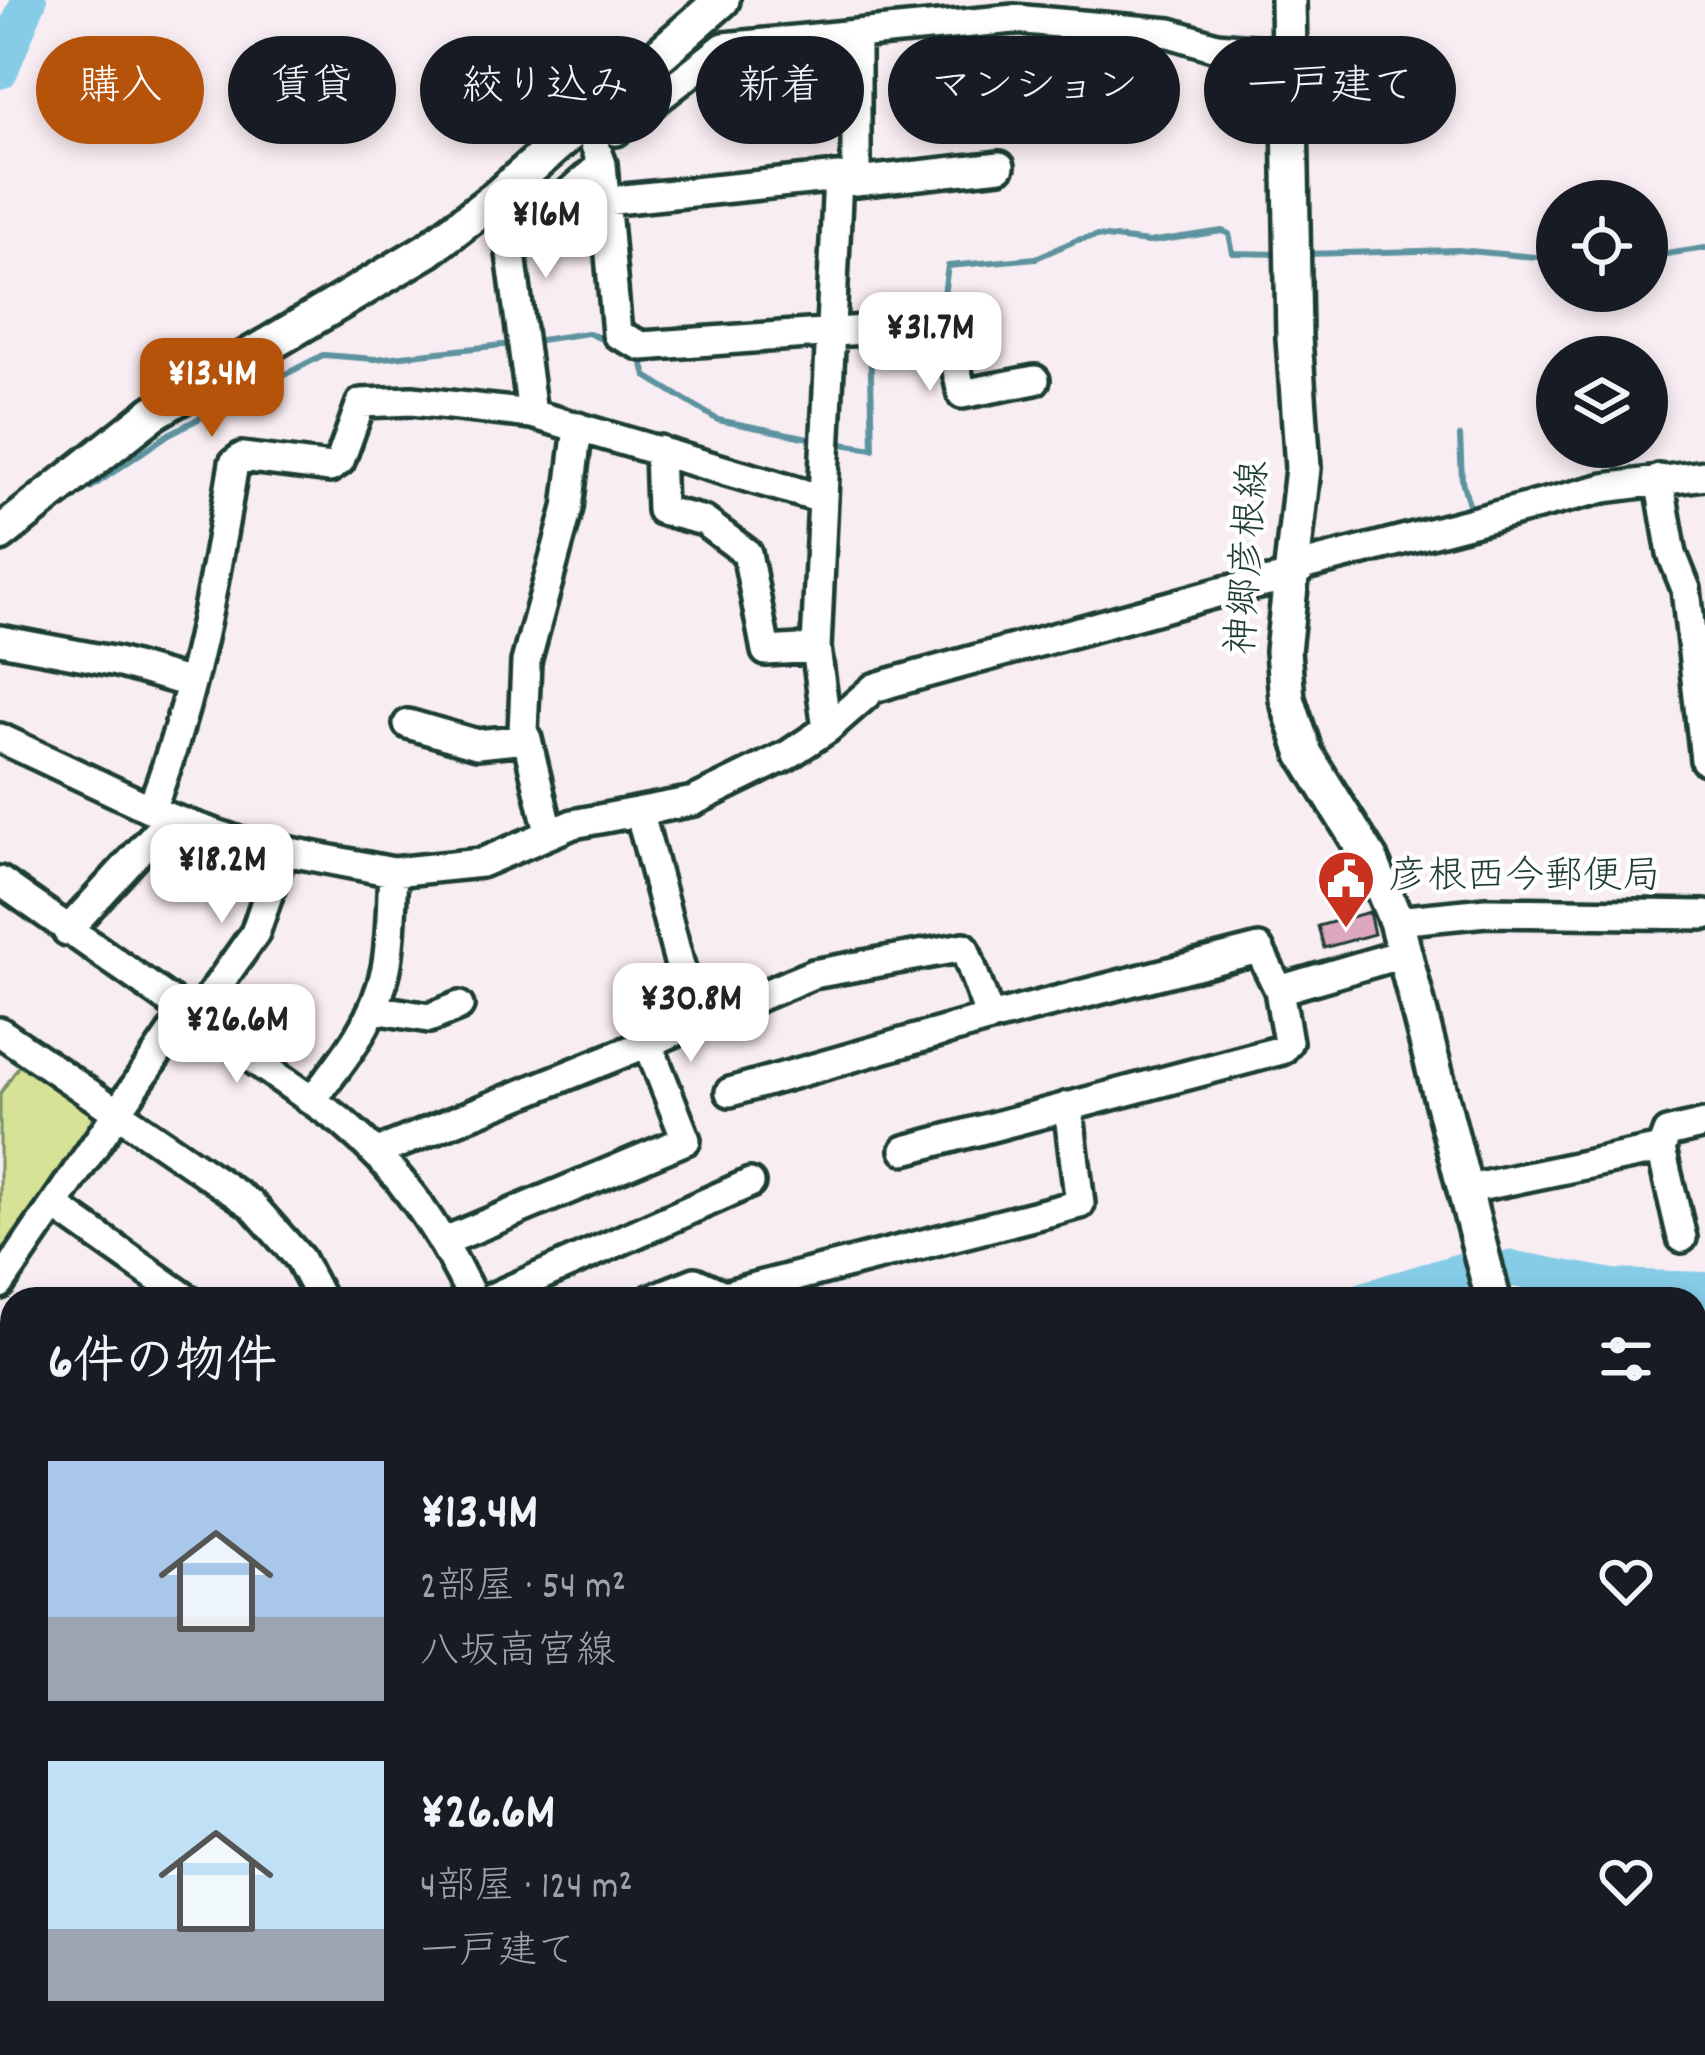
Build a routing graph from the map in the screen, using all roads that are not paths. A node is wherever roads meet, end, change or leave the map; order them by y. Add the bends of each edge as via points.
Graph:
1 (722, 0) edge
2 (1288, 0) edge
3 (1015, 9) edge
4 (856, 34) junction
5 (1288, 36) edge
6 (1204, 43) edge
7 (672, 52) edge
8 (672, 80) edge
9 (575, 144) edge
10 (601, 144) edge
11 (1290, 144) edge
12 (602, 164) junction
13 (1000, 166) dead end
14 (848, 180) junction
15 (605, 201) junction
16 (828, 332) junction
17 (1035, 380) dead end
18 (532, 414) junction
19 (578, 427) junction
20 (659, 450) junction
21 (1705, 475) edge
22 (1659, 479) junction
23 (822, 499) junction
24 (0, 534) edge
25 (1289, 578) junction
26 (0, 640) edge
27 (816, 648) junction
28 (190, 683) junction
29 (408, 724) dead end
30 (827, 729) junction
31 (0, 738) edge
32 (526, 739) junction
33 (1705, 760) edge
34 (160, 813) junction
35 (640, 814) junction
36 (549, 832) junction
37 (283, 851) junction
38 (393, 872) junction
39 (0, 881) edge
40 (1705, 915) edge
41 (68, 931) junction
42 (1399, 938) junction
43 (1279, 990) junction
44 (459, 1006) dead end
45 (374, 1010) junction
46 (190, 1015) junction
47 (990, 1018) junction
48 (694, 1023) junction
49 (0, 1032) edge
50 (648, 1043) junction
51 (730, 1092) dead end
52 (312, 1100) junction
53 (1068, 1106) junction
54 (115, 1115) junction
55 (1705, 1124) edge
56 (1661, 1148) junction
57 (905, 1150) dead end
58 (378, 1152) junction
59 (750, 1183) dead end
60 (1463, 1190) junction
61 (54, 1205) junction
62 (1682, 1238) dead end
63 (446, 1241) junction
64 (0, 1284) edge
65 (171, 1287) edge
66 (315, 1287) edge
67 (467, 1287) edge
68 (515, 1287) edge
69 (799, 1287) edge
70 (1490, 1287) edge

1 - 7 main road
2 - 5 main road, 神郷彦根線
3 - 4 street
3 - 6 street
4 - 8 street via 724,46
4 - 14 street
9 - 24 main road via 428,250 153,413
10 - 12 street
11 - 25 main road, 神郷彦根線 via 1303,468
12 - 15 street
12 - 18 street via 510,246
13 - 14 street
14 - 15 street
14 - 16 street
15 - 16 street via 617,334 641,346
16 - 17 street via 947,324 962,394
16 - 23 street
18 - 19 street
18 - 28 street via 368,400 330,468 242,457 234,463
19 - 20 street
19 - 32 street via 568,508 526,662
20 - 23 street
20 - 27 street via 661,510 704,520 747,553 766,651
21 - 22 street
22 - 25 street via 1306,565
22 - 33 street via 1687,589
23 - 27 street
25 - 30 street via 874,688
25 - 42 main road, 神郷彦根線 via 1287,699 1304,754 1370,859
26 - 28 street
27 - 30 street
28 - 34 street
29 - 32 street via 477,744
30 - 35 street via 724,789
31 - 34 street
32 - 36 street
34 - 37 street
34 - 41 street
35 - 36 street
35 - 48 street
36 - 38 street via 481,863
37 - 38 street
37 - 46 street via 255,933
38 - 45 street via 386,967
39 - 41 street
40 - 42 street via 1486,912
41 - 46 street
42 - 43 street
42 - 60 main road, 神郷彦根線
43 - 47 street via 1259,949
43 - 53 street via 1288,1042 1282,1050
44 - 45 street via 429,1018
45 - 52 street
46 - 52 street
46 - 54 street
47 - 48 street via 964,947 813,974
47 - 51 street
48 - 50 street
49 - 54 street
50 - 58 street
50 - 63 street via 686,1141
52 - 58 street
53 - 57 street
53 - 69 street via 1079,1204
54 - 61 street
54 - 66 street via 252,1205
55 - 56 street via 1667,1133
56 - 60 street
56 - 62 street
58 - 63 street
59 - 68 street
60 - 70 main road, 神郷彦根線
61 - 64 street
61 - 65 street
63 - 67 street

